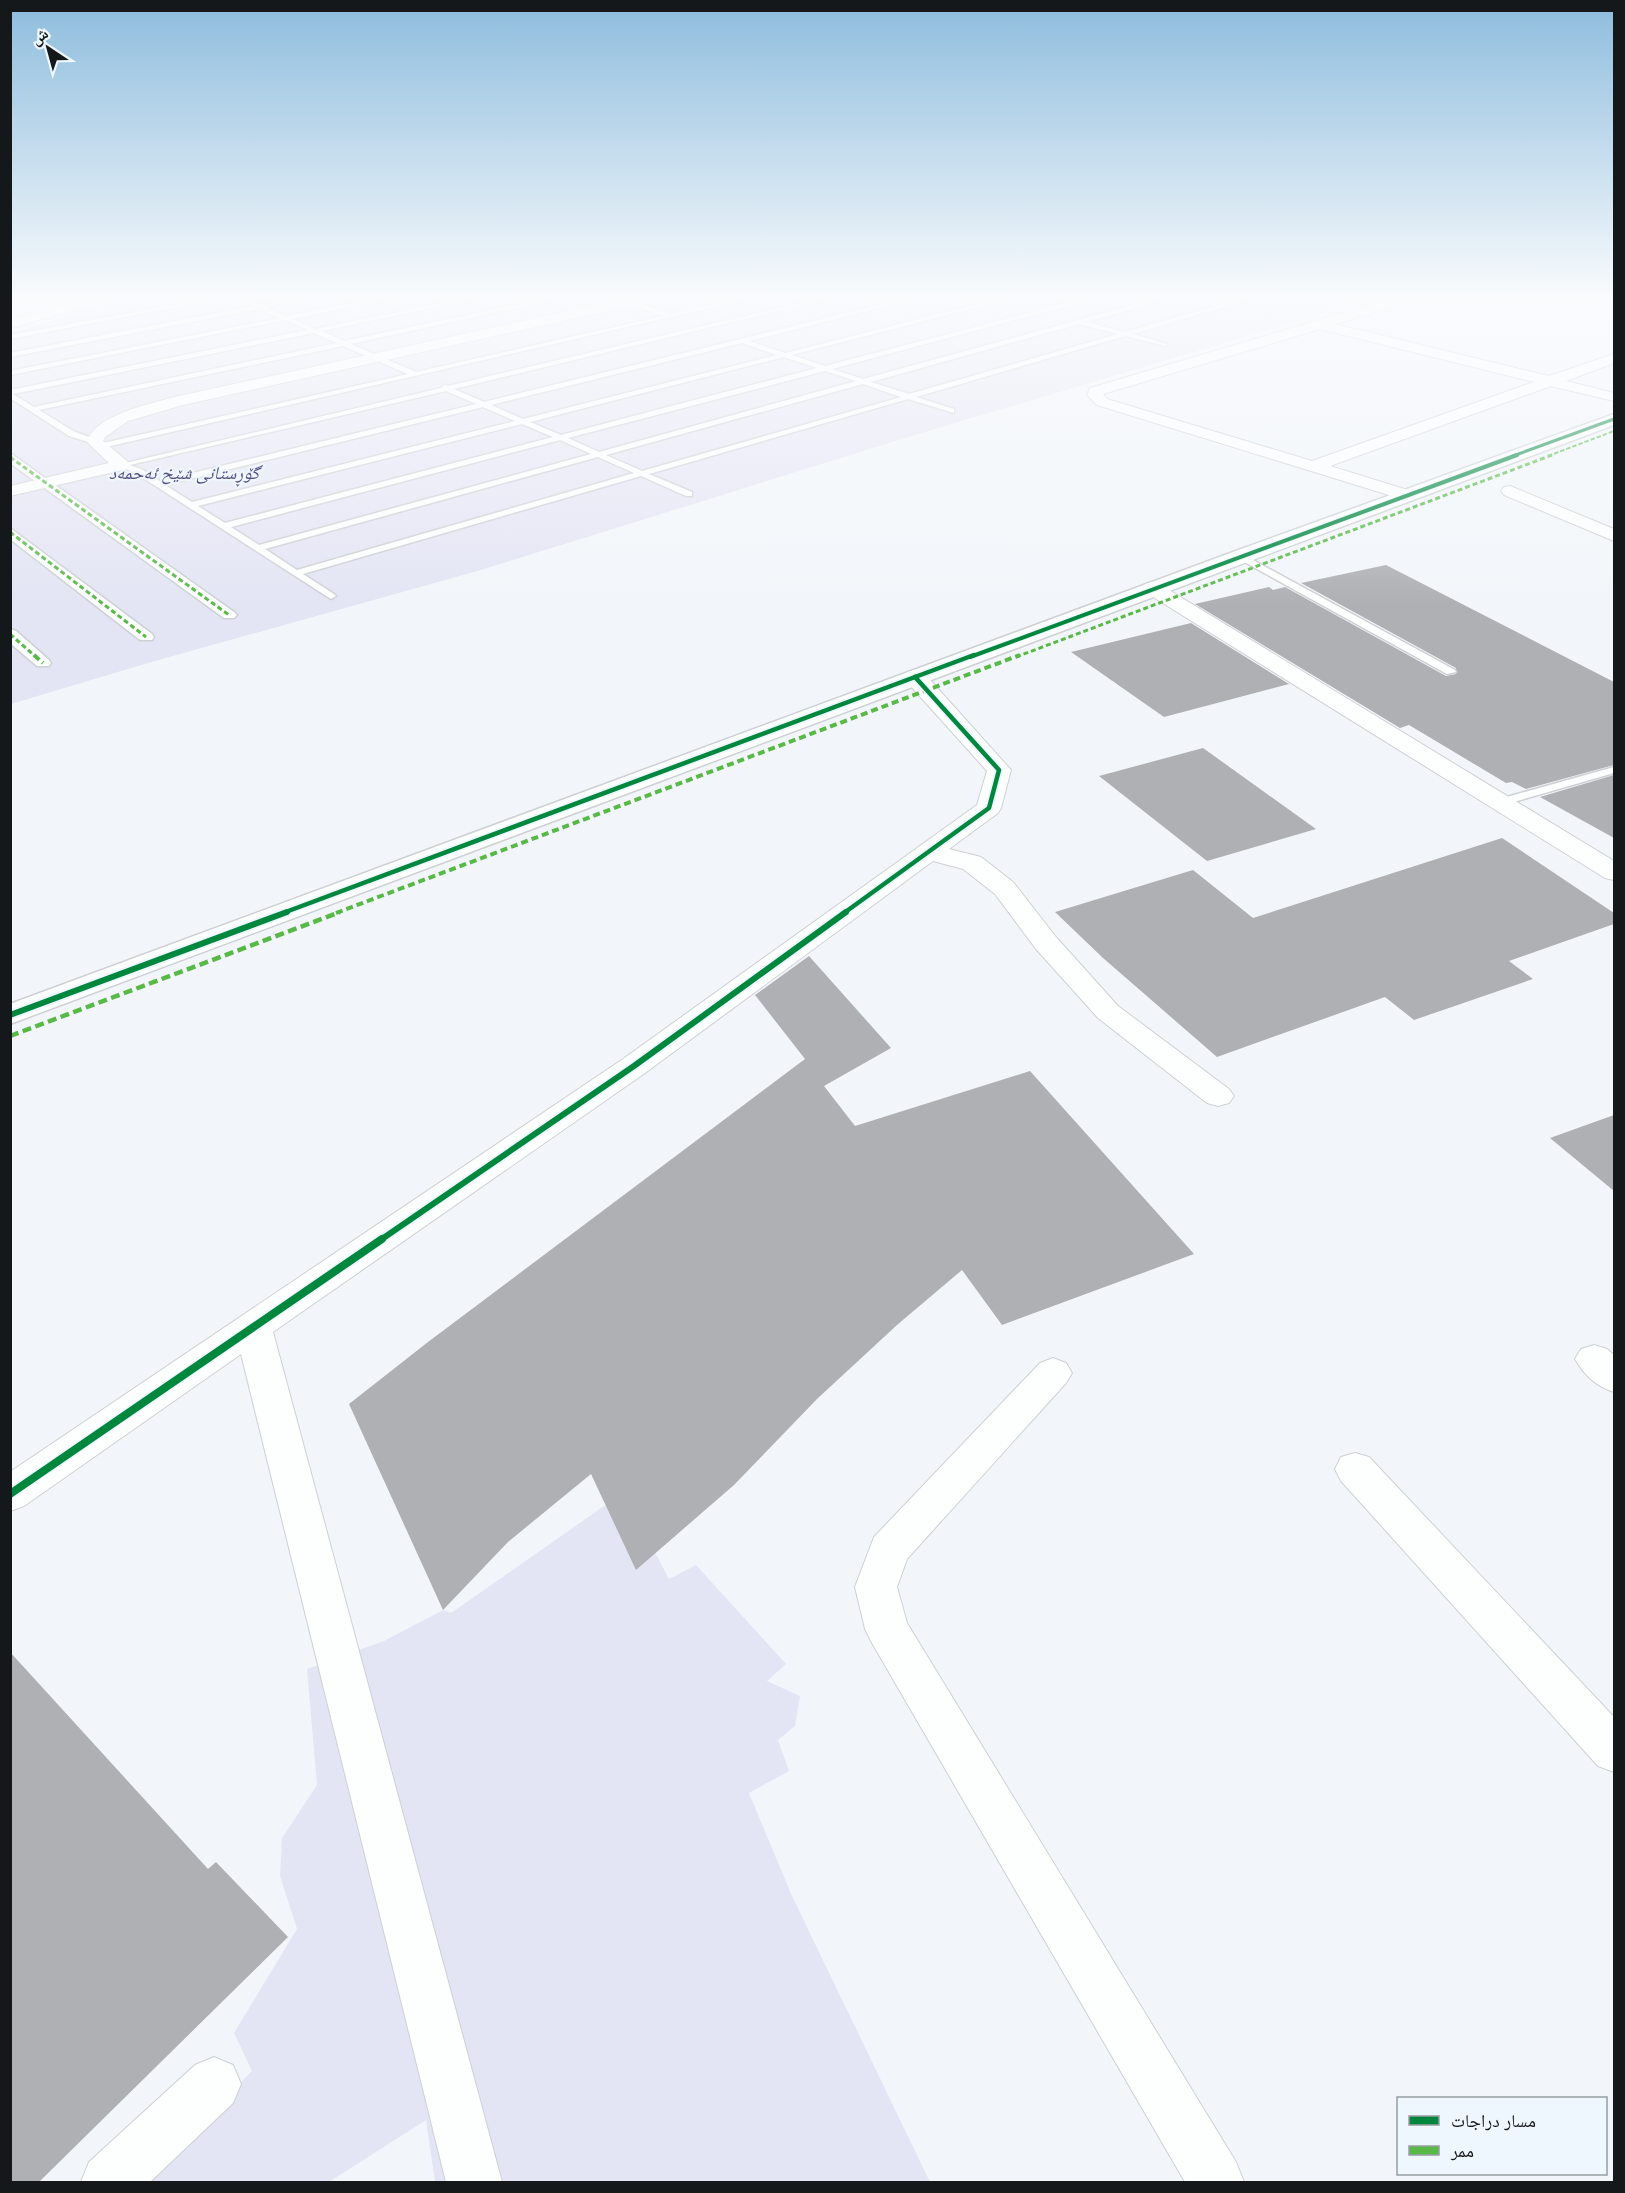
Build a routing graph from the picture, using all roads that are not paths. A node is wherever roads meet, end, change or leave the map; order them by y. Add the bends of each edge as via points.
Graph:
1 (20, 400) edge
2 (74, 400) edge
3 (187, 400) edge
4 (299, 400) edge
5 (398, 400) edge
6 (474, 400) edge
7 (498, 400) edge
8 (608, 400) edge
9 (704, 400) edge
10 (796, 400) edge
11 (896, 400) edge
12 (918, 400) edge
13 (1100, 400) edge
14 (1500, 400) edge
15 (483, 404) junction
16 (33, 409) junction
17 (951, 411) dead end
18 (1614, 419) edge
19 (522, 422) junction
20 (560, 438) junction
21 (98, 444) junction
22 (598, 455) junction
23 (10, 458) edge
24 (121, 465) junction
25 (1312, 467) junction
26 (641, 474) junction
27 (45, 483) junction
28 (159, 484) junction
29 (10, 491) edge
30 (1510, 491) dead end
31 (689, 494) dead end
32 (1405, 495) junction
33 (192, 506) junction
34 (224, 526) junction
35 (10, 532) edge
36 (1614, 537) edge
37 (259, 548) junction
38 (1240, 556) junction
39 (295, 573) junction
40 (1152, 588) junction
41 (332, 596) dead end
42 (229, 615) dead end
43 (10, 634) edge
44 (146, 637) dead end
45 (43, 663) dead end
46 (1451, 672) dead end
47 (915, 677) junction
48 (1614, 770) edge
49 (1500, 802) junction
50 (928, 852) junction
51 (1614, 872) edge
52 (10, 1015) edge
53 (1218, 1096) dead end
54 (253, 1327) junction
55 (1053, 1373) dead end
56 (1355, 1469) dead end
57 (10, 1494) edge
58 (1614, 1750) edge
59 (214, 2084) dead end
60 (109, 2182) edge
61 (474, 2182) edge
62 (1216, 2182) edge

1 - 16 lane
2 - 16 lane
3 - 21 street via 122,417 97,435
4 - 21 lane
5 - 24 lane
6 - 15 lane
7 - 15 lane
8 - 19 lane
9 - 20 lane
10 - 22 lane
11 - 26 lane
12 - 17 lane
13 - 25 street
14 - 25 street
15 - 19 lane
15 - 28 lane
16 - 21 lane via 72,434
18 - 32 street
19 - 20 lane
19 - 33 lane
20 - 22 lane
20 - 34 lane
21 - 24 street
22 - 26 lane
22 - 37 lane
23 - 27 street
24 - 27 street
24 - 28 lane
25 - 32 street
26 - 31 lane
26 - 39 lane
27 - 29 street
27 - 42 street
28 - 33 lane
30 - 36 street
32 - 38 street
33 - 34 lane
34 - 37 lane
35 - 44 street
37 - 39 lane
38 - 40 street
38 - 46 lane
39 - 41 lane
40 - 47 street
40 - 49 street
43 - 45 street
47 - 50 street via 999,770 989,808
47 - 52 street
48 - 49 lane
49 - 51 street
50 - 53 street via 972,863 1004,888 1046,943 1108,1012
50 - 54 street via 634,1066
54 - 57 street
54 - 61 street
55 - 62 street via 889,1550 876,1587 887,1629
56 - 58 street
59 - 60 street

